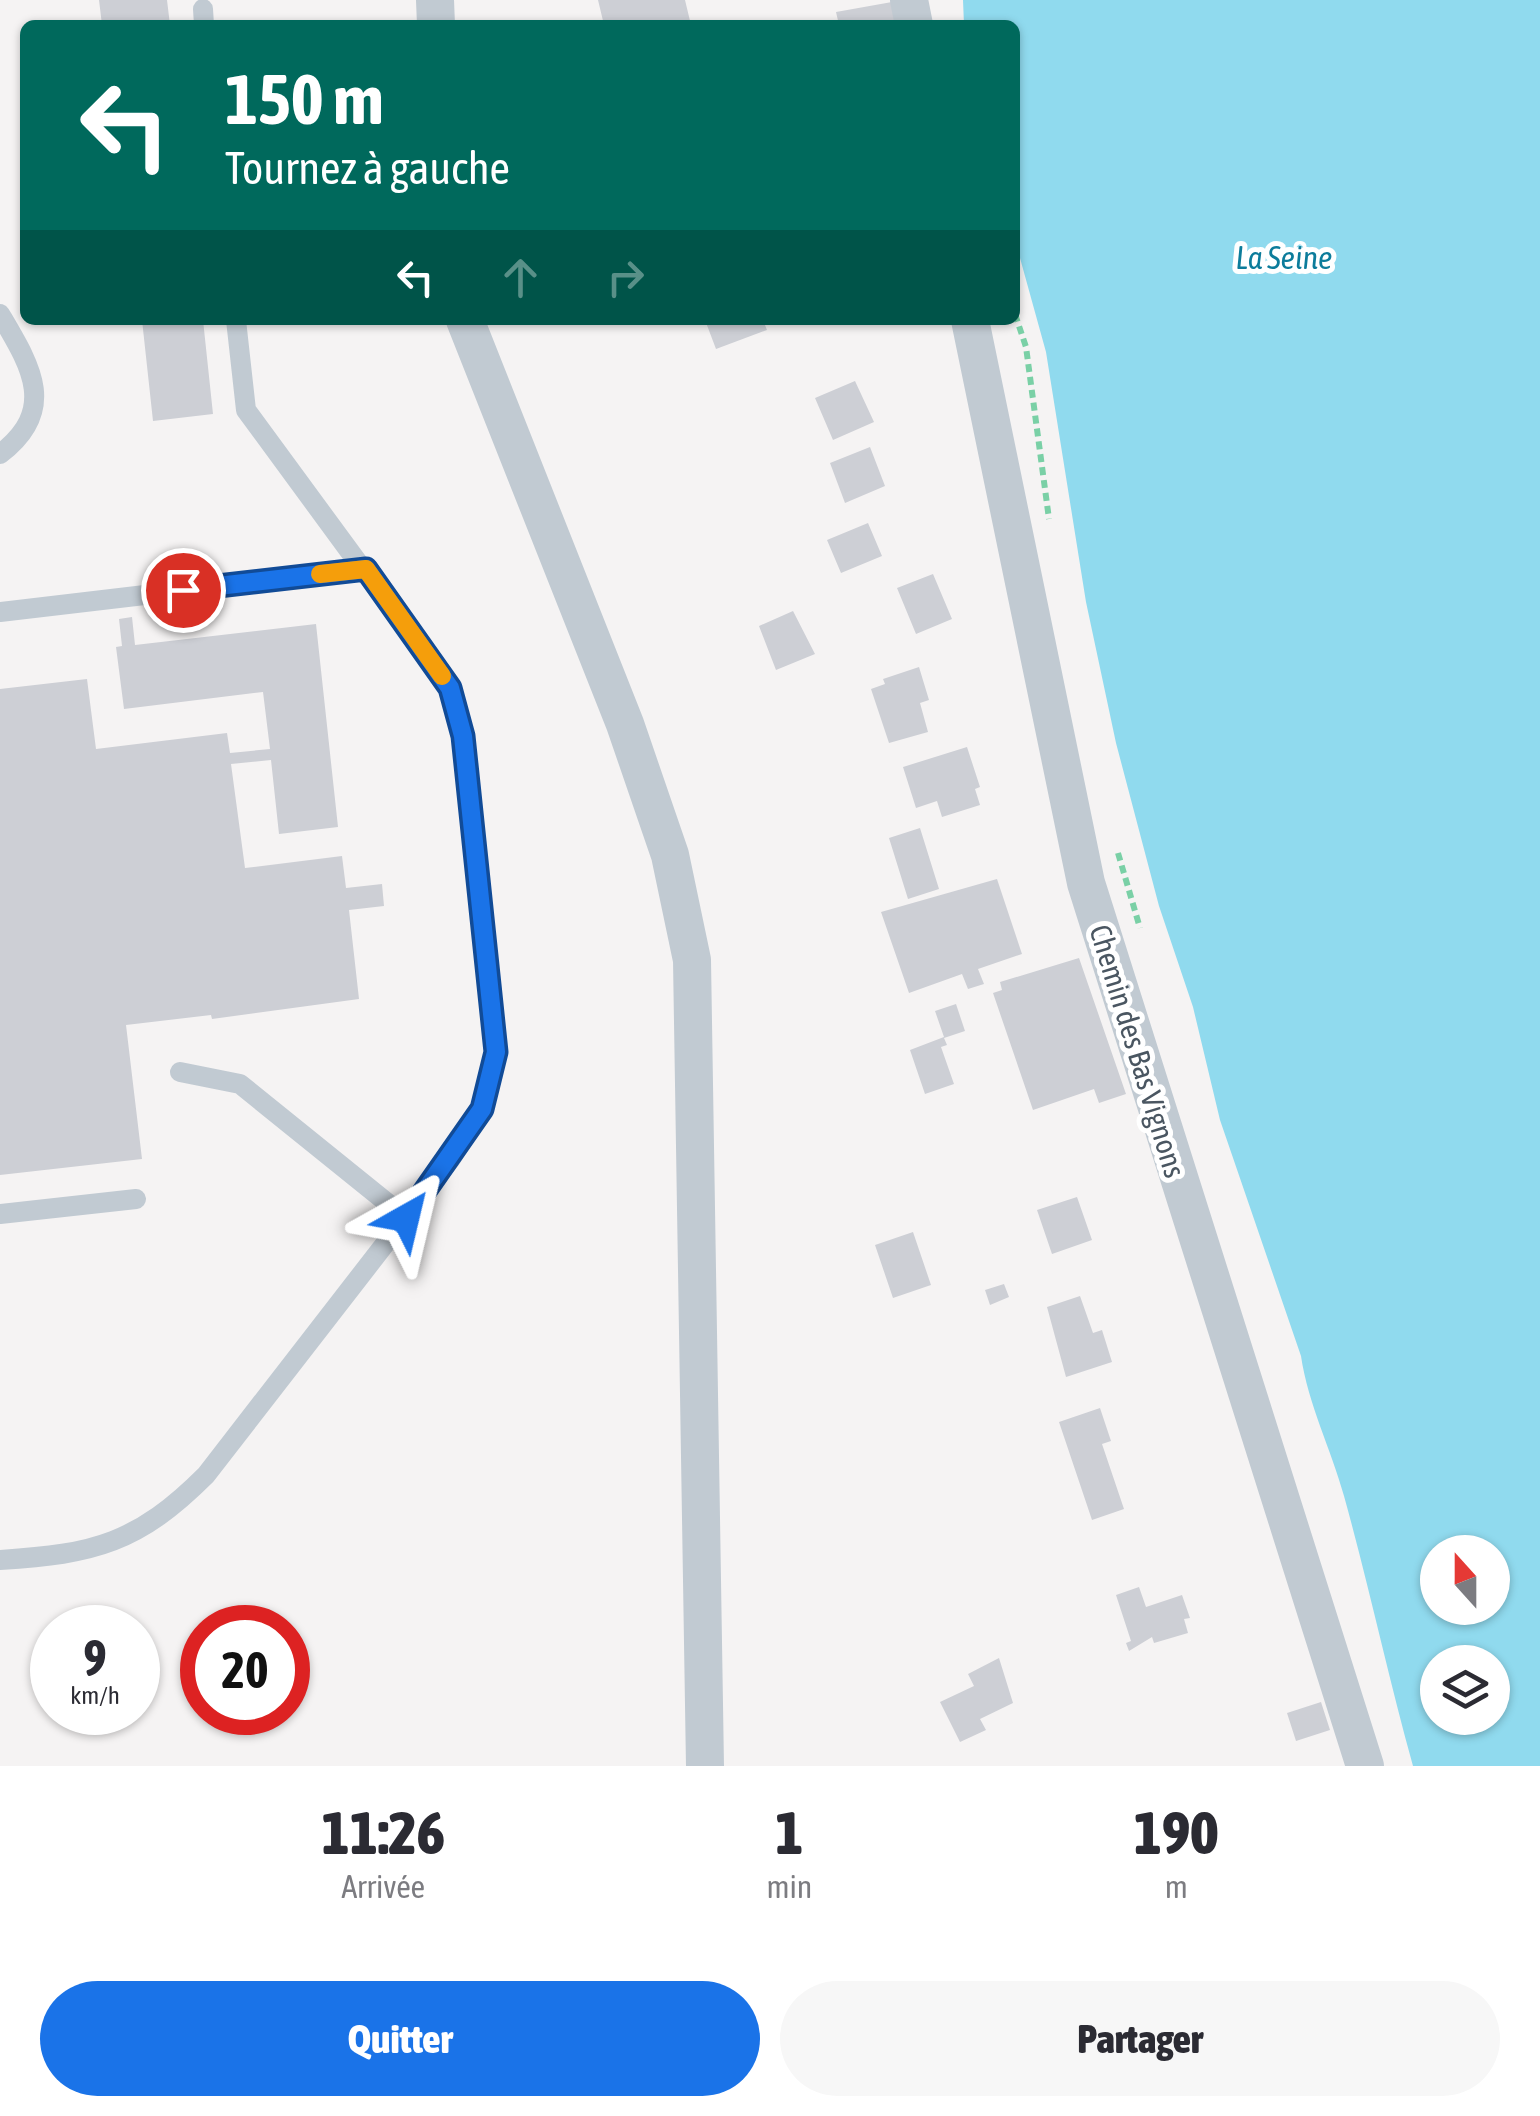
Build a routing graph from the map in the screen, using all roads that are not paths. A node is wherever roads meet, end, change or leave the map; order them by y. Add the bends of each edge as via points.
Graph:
1 (0, 314) edge
2 (237, 325) edge
3 (467, 325) edge
4 (971, 325) edge
5 (0, 454) edge
6 (366, 569) junction
7 (0, 612) edge
8 (180, 1072) dead end
9 (136, 1199) dead end
10 (0, 1214) edge
11 (406, 1218) junction
12 (0, 1560) edge
13 (705, 1766) edge
14 (1364, 1766) edge

1 - 5 lane via 29,362 36,393 24,431
2 - 6 lane via 246,410
3 - 13 street via 625,724 684,906 692,960
4 - 14 street, Chemin des Bas Vignons via 1086,883
6 - 7 lane
6 - 11 lane via 441,673 463,736 496,1052 482,1109
8 - 11 lane via 240,1084
9 - 10 lane
11 - 12 lane via 206,1475 164,1516 109,1544

